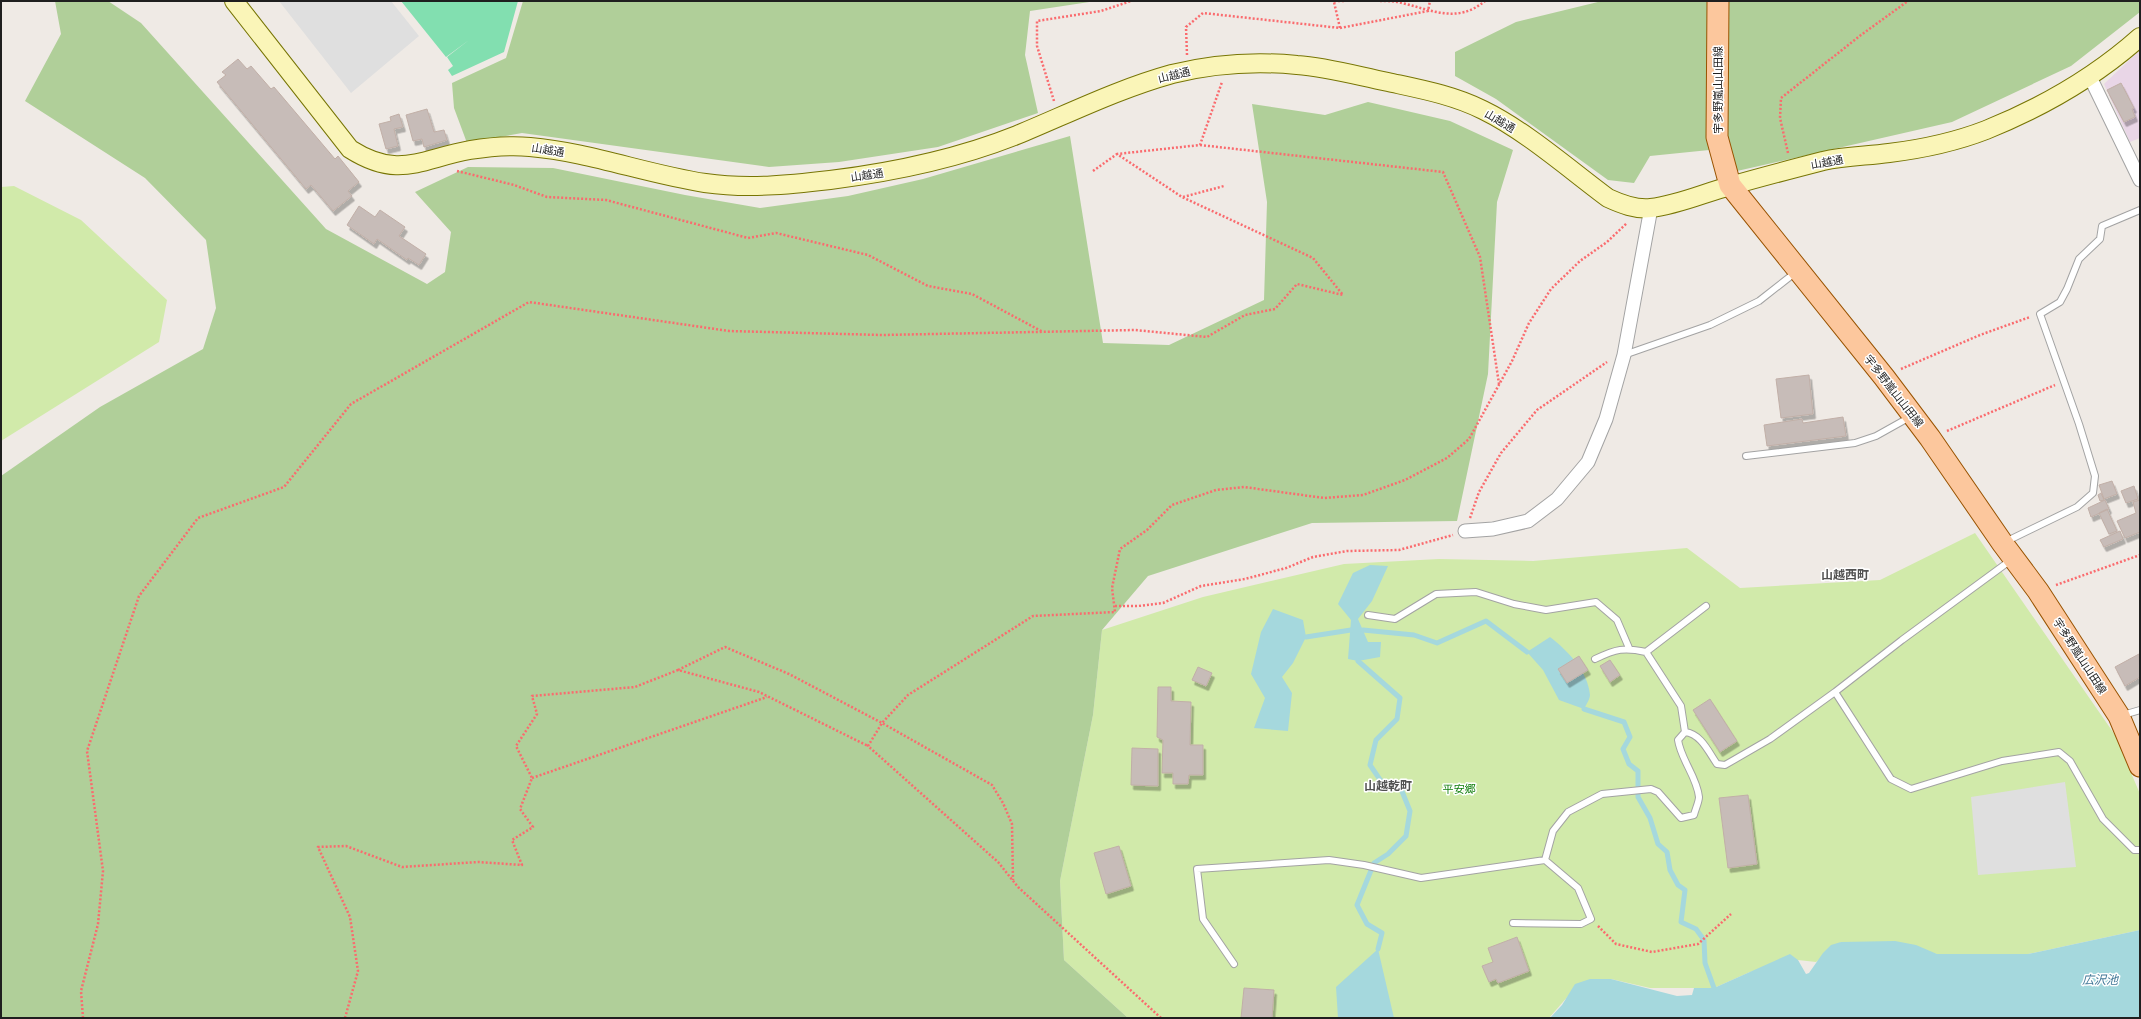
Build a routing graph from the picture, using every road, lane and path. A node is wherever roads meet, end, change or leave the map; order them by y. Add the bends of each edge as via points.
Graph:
1 (234, 1) edge
2 (1130, 1) edge
3 (1346, 1) edge
4 (1380, 1) edge
5 (1430, 1) edge
6 (1485, 1) edge
7 (1718, 1) edge
8 (1908, 1) edge
9 (1334, 2) edge
10 (1428, 11) junction
11 (1340, 28) junction
12 (2140, 36) edge
13 (1228, 65) junction
14 (1188, 71) junction
15 (2090, 77) junction
16 (1059, 116) junction
17 (1200, 145) junction
18 (1117, 154) junction
19 (1791, 169) junction
20 (454, 170) dead end
21 (1093, 171) dead end
22 (2140, 180) edge
23 (1730, 185) junction
24 (1224, 186) dead end
25 (1182, 197) junction
26 (1645, 208) junction
27 (2140, 210) edge
28 (1798, 271) junction
29 (2040, 314) junction
30 (1043, 332) junction
31 (1624, 355) junction
32 (1884, 377) junction
33 (2064, 379) junction
34 (1499, 384) junction
35 (1913, 415) junction
36 (1930, 438) junction
37 (1746, 456) dead end
38 (1465, 531) junction
39 (2008, 551) junction
40 (2140, 555) edge
41 (2038, 591) junction
42 (1114, 606) junction
43 (1706, 606) dead end
44 (1368, 615) dead end
45 (1629, 648) junction
46 (1646, 652) junction
47 (1595, 659) dead end
48 (678, 670) junction
49 (1835, 692) junction
50 (767, 696) junction
51 (2140, 710) edge
52 (2119, 716) junction
53 (882, 723) junction
54 (1685, 732) junction
55 (868, 746) junction
56 (2140, 766) edge
57 (532, 778) junction
58 (2140, 850) edge
59 (1545, 860) junction
60 (1013, 880) junction
61 (1731, 914) dead end
62 (1591, 919) junction
63 (1513, 923) dead end
64 (1234, 964) dead end
65 (83, 1018) edge
66 (345, 1018) edge
67 (1162, 1018) edge

1 - 16 street, 山越通 via 350,149 367,160 380,164 414,165 469,150 526,146 553,149 703,183 748,188 782,186 907,169 1016,135
2 - 16 path via 1101,11 1037,21 1036,46
3 - 9 path
4 - 10 path via 1400,2
5 - 10 path
6 - 10 path via 1452,15
7 - 23 main road, 宇多野嵐山山田線 via 1716,137
8 - 19 path via 1781,98 1780,118
9 - 11 path
10 - 11 path
11 - 14 path via 1203,13 1186,28
12 - 15 street, 山越通
13 - 14 street, 山越通
13 - 17 path
13 - 26 street, 山越通 via 1300,65 1448,96 1484,110 1513,128 1608,198 1623,205
14 - 16 street, 山越通 via 1134,87
15 - 19 street, 山越通 via 2029,111 1960,138 1912,150 1826,161
15 - 22 street
17 - 18 path
17 - 34 path via 1443,172 1480,257
18 - 21 path
18 - 25 path
19 - 23 street, 山越通
20 - 30 path via 514,185 547,197 606,200 748,238 776,233 868,255 928,286 972,294
23 - 26 street, 山越通
23 - 28 main road, 宇多野嵐山山田線
24 - 25 path
25 - 30 path via 1313,258 1343,295 1296,284 1275,310 1245,315 1207,337 1135,330
26 - 31 street
26 - 34 path via 1607,242 1580,261 1552,289 1529,323
27 - 29 lane via 2102,226 2100,239 2079,260 2060,302
28 - 31 lane via 1759,301 1710,325
28 - 32 main road, 宇多野嵐山山田線
29 - 32 path via 1980,335
29 - 33 lane
30 - 65 path via 882,335 729,331 529,302 351,404 284,487 198,518 139,596 87,751 103,871 98,924 82,991
31 - 38 path via 1606,363 1537,410 1501,453 1479,492
31 - 38 street via 1606,419 1588,462 1557,499 1528,521 1492,529
32 - 35 main road, 宇多野嵐山山田線
33 - 36 path via 2058,384
33 - 39 lane via 2095,476 2093,493 2077,507
34 - 42 path via 1469,438 1446,458 1405,480 1363,495 1324,498 1244,487 1216,490 1172,505 1147,530 1120,549 1112,588
35 - 36 main road, 宇多野嵐山山田線
35 - 37 lane via 1876,436 1855,444
36 - 39 main road, 宇多野嵐山山田線
38 - 42 path via 1399,550 1347,551 1313,557 1245,580 1200,586 1163,602
39 - 41 main road, 宇多野嵐山山田線
39 - 49 lane via 1902,640
40 - 41 path
41 - 52 main road, 宇多野嵐山山田線
42 - 53 path via 1116,612 1033,616 908,695
43 - 46 lane
44 - 45 lane via 1395,618 1436,594 1476,592 1514,604 1546,610 1596,602 1617,620
45 - 46 lane
45 - 47 lane via 1614,650
46 - 54 lane via 1681,706
48 - 50 path
48 - 53 path via 725,647 789,674
48 - 57 path via 635,686 532,696 537,714 516,746
49 - 54 lane via 1770,739 1726,765 1717,764 1699,737
49 - 58 lane via 1891,779 1910,789 2002,761 2059,752 2070,762 2103,820 2134,850
50 - 55 path
50 - 57 path
51 - 52 lane
52 - 56 main road, 宇多野嵐山山田線
53 - 55 path
53 - 60 path via 992,785 1012,824
54 - 59 lane via 1678,740 1699,797 1694,815 1681,818 1658,792 1652,789 1602,794 1568,812 1553,831
55 - 60 path via 998,862
57 - 66 path via 520,810 533,826 512,840 522,865 478,862 402,867 346,846 318,847 350,917 358,970
59 - 62 lane via 1578,888
59 - 64 lane via 1421,878 1329,860 1198,869 1203,919
60 - 67 path
61 - 62 path via 1698,944 1652,952 1616,944
62 - 63 lane via 1581,924

